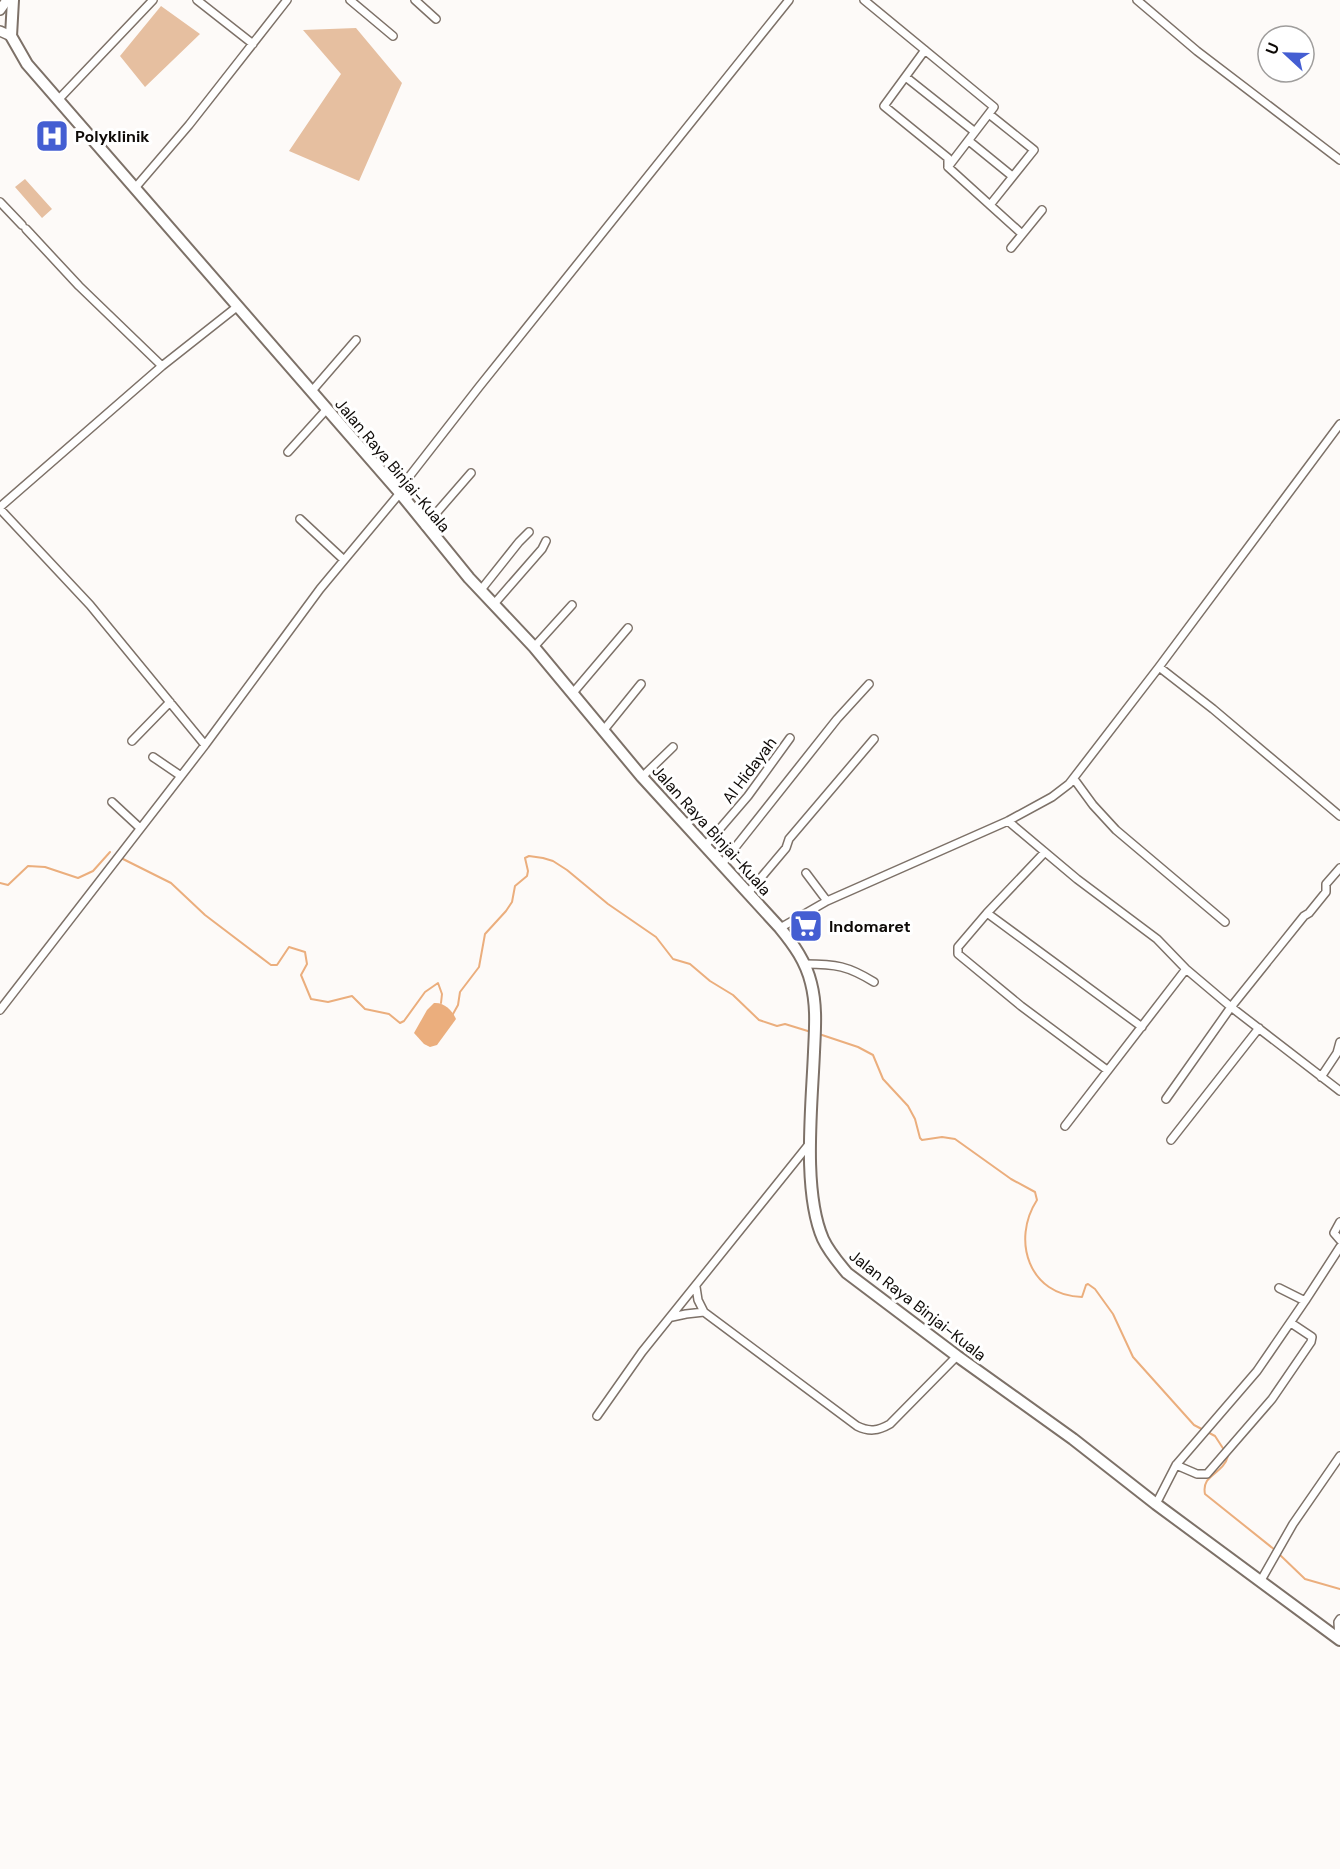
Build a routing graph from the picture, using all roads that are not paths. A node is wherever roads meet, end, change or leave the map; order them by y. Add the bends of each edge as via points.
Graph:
1 (7, 0) edge
2 (13, 0) edge
3 (153, 0) edge
4 (197, 0) edge
5 (287, 0) edge
6 (350, 0) edge
7 (415, 0) edge
8 (789, 0) edge
9 (864, 0) edge
10 (1137, 0) edge
11 (0, 10) edge
12 (436, 19) dead end
13 (0, 31) edge
14 (11, 36) junction
15 (393, 36) dead end
16 (253, 44) junction
17 (925, 50) junction
18 (907, 78) junction
19 (58, 99) junction
20 (990, 114) junction
21 (975, 132) junction
22 (969, 141) junction
23 (1340, 160) edge
24 (948, 166) junction
25 (1012, 176) junction
26 (135, 188) junction
27 (0, 202) edge
28 (990, 205) junction
29 (1042, 210) dead end
30 (1022, 234) junction
31 (1011, 248) dead end
32 (238, 306) junction
33 (356, 340) dead end
34 (162, 366) junction
35 (311, 392) junction
36 (326, 410) junction
37 (1340, 424) edge
38 (288, 452) dead end
39 (471, 474) dead end
40 (399, 492) junction
41 (0, 508) edge
42 (300, 519) dead end
43 (425, 526) junction
44 (529, 532) dead end
45 (546, 541) dead end
46 (344, 560) junction
47 (480, 591) junction
48 (494, 604) junction
49 (572, 605) dead end
50 (628, 628) dead end
51 (534, 647) junction
52 (1159, 667) junction
53 (641, 684) dead end
54 (868, 684) dead end
55 (572, 694) junction
56 (170, 702) junction
57 (603, 731) junction
58 (790, 738) dead end
59 (874, 739) dead end
60 (132, 741) dead end
61 (205, 745) junction
62 (673, 747) dead end
63 (153, 757) dead end
64 (181, 776) junction
65 (642, 777) junction
66 (1074, 779) junction
67 (112, 802) dead end
68 (1340, 816) edge
69 (1008, 821) junction
70 (140, 828) junction
71 (705, 846) junction
72 (1045, 852) junction
73 (722, 864) junction
74 (1340, 868) edge
75 (806, 873) dead end
76 (748, 892) junction
77 (827, 901) junction
78 (987, 913) junction
79 (1225, 922) dead end
80 (780, 928) junction
81 (805, 964) junction
82 (1186, 969) junction
83 (874, 982) dead end
84 (1231, 1007) junction
85 (0, 1010) edge
86 (1142, 1027) junction
87 (1259, 1028) junction
88 (1340, 1042) edge
89 (1107, 1070) junction
90 (1321, 1077) junction
91 (1340, 1091) edge
92 (1166, 1099) dead end
93 (1065, 1126) dead end
94 (1172, 1140) dead end
95 (810, 1143) junction
96 (1340, 1222) edge
97 (1340, 1240) edge
98 (1340, 1247) edge
99 (696, 1287) junction
100 (1279, 1288) dead end
101 (1305, 1301) junction
102 (704, 1312) junction
103 (672, 1317) junction
104 (1292, 1323) junction
105 (957, 1356) junction
106 (597, 1416) dead end
107 (1340, 1456) edge
108 (1176, 1465) junction
109 (1156, 1504) junction
110 (1260, 1582) junction
111 (1340, 1619) edge
112 (1340, 1640) edge

1 - 11 street
2 - 14 main road
3 - 19 street
4 - 16 street
5 - 16 street
6 - 15 street
7 - 12 street
8 - 40 street
9 - 17 street
10 - 23 street
13 - 14 street
14 - 19 main road, Jalan Raya Binjai-Kuala via 27,64
16 - 26 street
17 - 18 street
17 - 20 street via 994,107
18 - 21 street
18 - 24 street via 884,106 948,158
19 - 26 main road, Jalan Raya Binjai-Kuala
20 - 21 street
20 - 25 street via 1034,150
21 - 22 street
22 - 24 street
22 - 25 street
24 - 28 street
25 - 28 street
26 - 32 main road, Jalan Raya Binjai-Kuala
27 - 34 street
28 - 30 street
29 - 30 street
30 - 31 street
32 - 34 street
32 - 35 main road, Jalan Raya Binjai-Kuala
33 - 35 street
34 - 41 street
35 - 36 main road, Jalan Raya Binjai-Kuala
36 - 38 street
36 - 40 main road, Jalan Raya Binjai-Kuala
37 - 52 street
39 - 43 street
40 - 43 main road, Jalan Raya Binjai-Kuala
40 - 46 street
41 - 56 street via 90,604
42 - 46 street
43 - 47 main road, Jalan Raya Binjai-Kuala
44 - 47 street
45 - 48 street
46 - 61 street
47 - 48 main road, Jalan Raya Binjai-Kuala
48 - 51 main road, Jalan Raya Binjai-Kuala
49 - 51 street
50 - 55 street
51 - 55 main road, Jalan Raya Binjai-Kuala
52 - 66 street
52 - 68 street
53 - 57 street
54 - 73 street
55 - 57 main road, Jalan Raya Binjai-Kuala
56 - 60 street
56 - 61 street
57 - 65 main road, Jalan Raya Binjai-Kuala
58 - 71 street, Al Hidayah
59 - 76 street
61 - 64 street
62 - 65 street
63 - 64 street
64 - 70 street
65 - 71 main road, Jalan Raya Binjai-Kuala
66 - 69 street via 1052,797
66 - 79 street via 1116,830
67 - 70 street
69 - 72 street
69 - 77 street
70 - 85 street
71 - 73 main road, Jalan Raya Binjai-Kuala
72 - 78 street
72 - 82 street via 1157,939
73 - 76 main road, Jalan Raya Binjai-Kuala
74 - 84 street via 1326,884 1326,892
75 - 77 street
76 - 80 main road, Jalan Raya Binjai-Kuala
77 - 80 street
78 - 86 street
78 - 89 street via 958,947 958,954
80 - 81 main road, Jalan Raya Binjai-Kuala
81 - 83 street via 844,967
81 - 95 main road, Jalan Raya Binjai-Kuala via 815,1008
82 - 84 street
82 - 86 street
84 - 87 street
84 - 92 street
86 - 89 street
87 - 90 street
87 - 94 street
88 - 90 street
89 - 93 street
90 - 91 street
95 - 99 street
95 - 105 main road, Jalan Raya Binjai-Kuala via 814,1209 823,1239 834,1258 847,1273
96 - 97 street via 1334,1233
98 - 101 street
99 - 102 street
99 - 103 street
100 - 101 street
101 - 104 street
102 - 103 street
102 - 105 street via 868,1431 890,1424
103 - 106 street
104 - 108 street via 1257,1371
104 - 108 street via 1312,1337 1311,1342 1272,1399 1207,1474
105 - 109 main road, Jalan Raya Binjai-Kuala
107 - 110 street via 1293,1524
108 - 109 street
109 - 110 main road, Jalan Raya Binjai-Kuala
110 - 112 main road, Jalan Raya Binjai-Kuala
111 - 112 street

